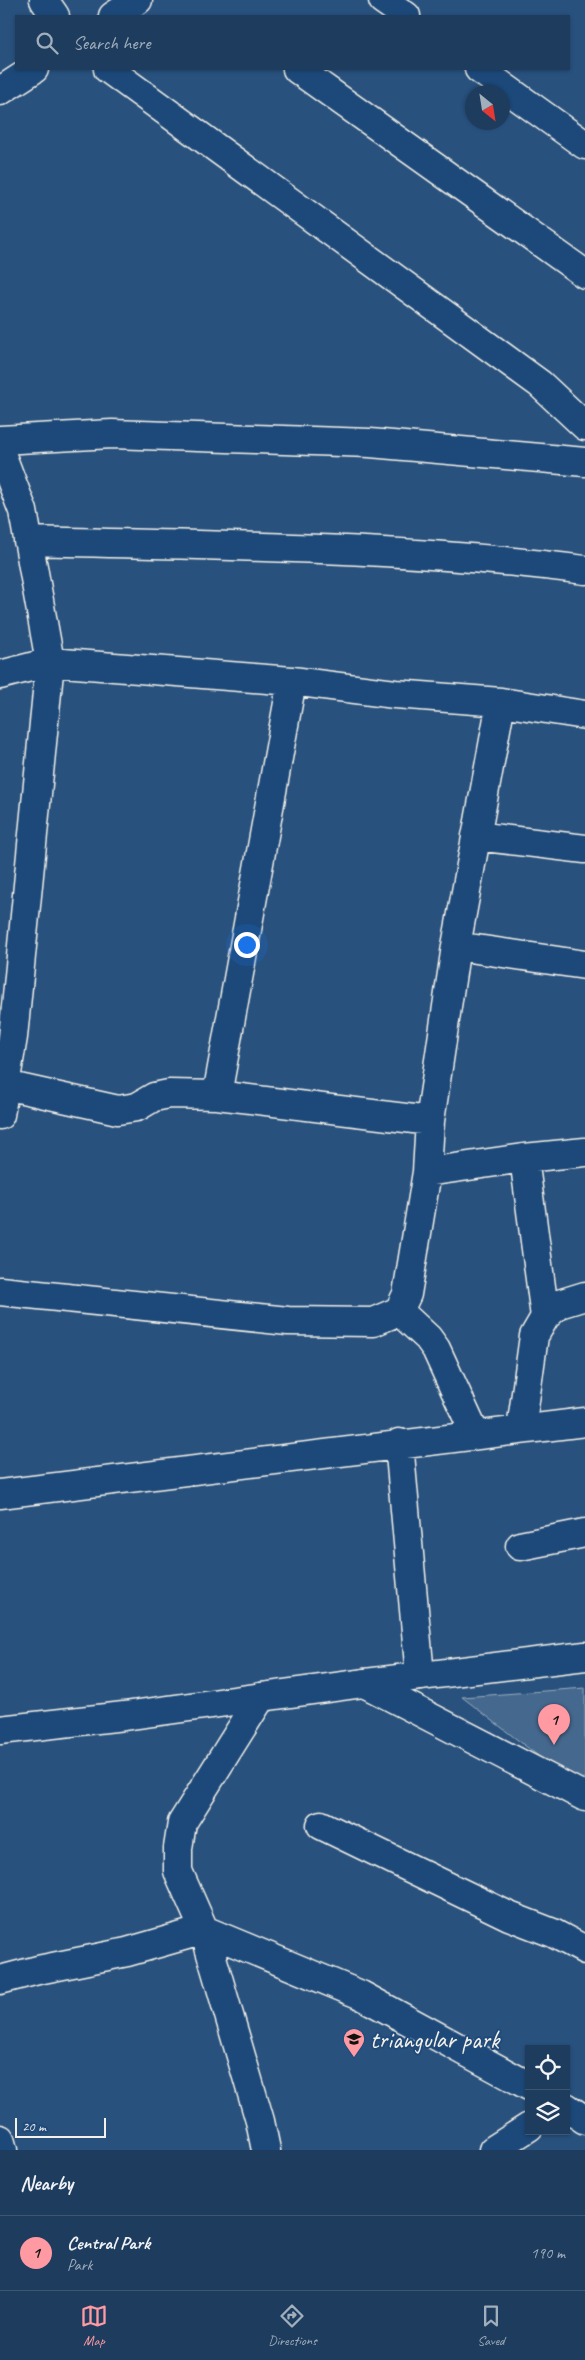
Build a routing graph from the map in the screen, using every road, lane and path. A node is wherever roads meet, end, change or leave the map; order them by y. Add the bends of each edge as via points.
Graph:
1 (44, 0) edge
2 (138, 0) edge
3 (383, 0) edge
4 (54, 15) edge
5 (115, 15) edge
6 (405, 15) edge
7 (32, 70) edge
8 (109, 70) edge
9 (298, 70) edge
10 (480, 70) edge
11 (0, 91) edge
12 (585, 145) edge
13 (585, 274) edge
14 (585, 426) edge
15 (0, 440) edge
16 (0, 451) edge
17 (585, 462) edge
18 (28, 541) junction
19 (585, 570) edge
20 (50, 662) junction
21 (0, 675) edge
22 (292, 681) junction
23 (501, 702) junction
24 (585, 715) edge
25 (476, 836) junction
26 (585, 849) edge
27 (456, 946) junction
28 (585, 965) edge
29 (10, 968) edge
30 (5, 1084) junction
31 (217, 1095) junction
32 (0, 1115) edge
33 (430, 1121) junction
34 (585, 1152) edge
35 (524, 1158) junction
36 (427, 1172) junction
37 (0, 1291) edge
38 (585, 1296) edge
39 (398, 1311) junction
40 (545, 1318) junction
41 (585, 1422) edge
42 (521, 1429) junction
43 (475, 1434) junction
44 (399, 1443) junction
45 (0, 1494) edge
46 (585, 1533) edge
47 (520, 1546) dead end
48 (585, 1656) edge
49 (420, 1676) junction
50 (364, 1682) junction
51 (261, 1696) junction
52 (0, 1730) edge
53 (585, 1797) edge
54 (321, 1825) dead end
55 (204, 1930) junction
56 (585, 1950) edge
57 (0, 1980) edge
58 (525, 2084) edge
59 (570, 2110) edge
60 (585, 2120) edge
61 (525, 2130) edge
62 (0, 2138) edge
63 (3, 2150) edge
64 (266, 2150) edge
65 (494, 2150) edge

1 - 4 street
2 - 5 street
3 - 6 street
7 - 11 street
8 - 14 street via 540,384
9 - 13 street
10 - 12 street
15 - 17 street via 112,434 370,443
16 - 18 street via 23,511
18 - 19 street via 355,551 498,559
18 - 20 street
20 - 21 street
20 - 22 street
20 - 29 street
22 - 23 street via 395,694
22 - 31 street
23 - 24 street
23 - 25 street
25 - 26 street
25 - 27 street
27 - 28 street
27 - 33 street
29 - 30 street via 13,1037
30 - 31 street via 118,1110 137,1107 154,1097 169,1094
30 - 32 street
31 - 33 street
33 - 36 street
34 - 35 street
35 - 36 street
35 - 40 street
36 - 39 street via 407,1294
37 - 39 street via 288,1321 373,1322
38 - 40 street via 559,1304
39 - 43 street via 436,1349
40 - 42 street via 534,1336
41 - 42 street
42 - 43 street
43 - 44 street
44 - 45 street
44 - 49 street
46 - 47 street
48 - 49 street
49 - 50 street
50 - 51 street
50 - 53 street
51 - 52 street
51 - 55 street via 182,1823 178,1871
54 - 56 street
55 - 57 street via 127,1952
55 - 58 street via 361,1995
55 - 64 street
59 - 60 street
61 - 65 street
62 - 63 street

